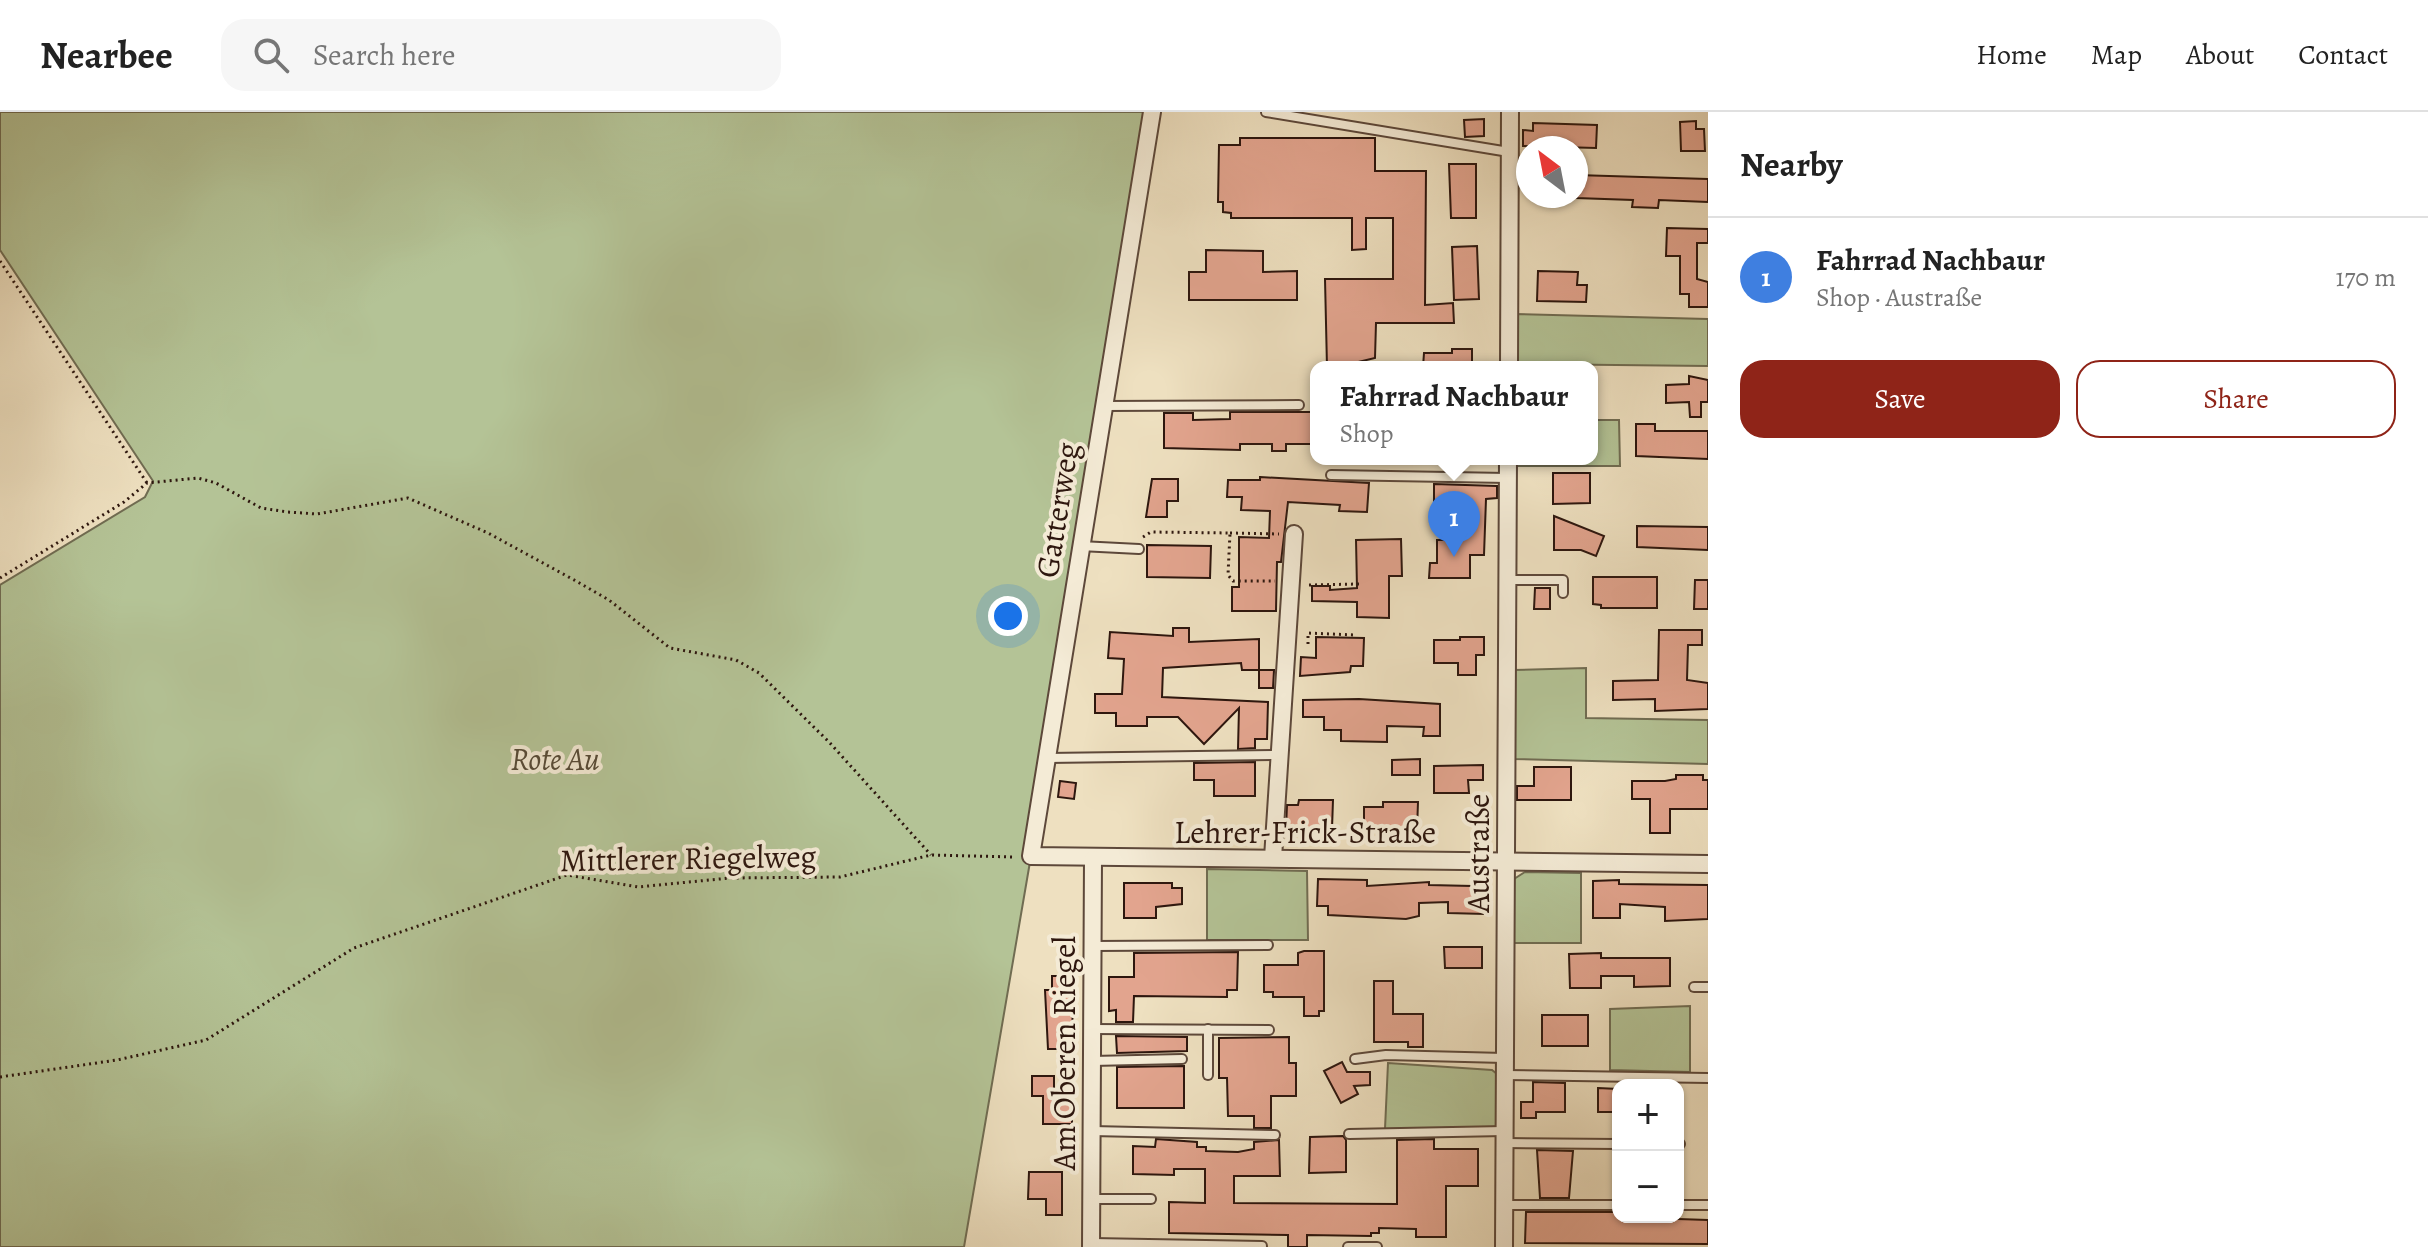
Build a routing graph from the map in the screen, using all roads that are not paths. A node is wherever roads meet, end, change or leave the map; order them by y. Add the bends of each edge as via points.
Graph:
1 (1152, 112) edge
2 (1266, 112) edge
3 (1510, 112) edge
4 (1509, 152) junction
5 (1509, 361) edge
6 (1299, 405) dead end
7 (1103, 406) junction
8 (1508, 465) edge
9 (1331, 475) dead end
10 (1508, 478) junction
11 (1294, 534) road end
12 (1079, 546) junction
13 (1139, 549) road end
14 (1507, 580) junction
15 (1563, 593) dead end
16 (1279, 755) junction
17 (1047, 758) junction
18 (1273, 858) junction
19 (1093, 859) junction
20 (1506, 862) junction
21 (1708, 864) edge
22 (1268, 945) dead end
23 (1093, 946) junction
24 (1694, 987) dead end
25 (1708, 987) edge
26 (1092, 1029) junction
27 (1208, 1029) junction
28 (1269, 1030) dead end
29 (1182, 1059) dead end
30 (1355, 1059) dead end
31 (1092, 1061) junction
32 (1504, 1066) junction
33 (1208, 1075) dead end
34 (1708, 1078) edge
35 (1092, 1131) junction
36 (1349, 1134) dead end
37 (1275, 1135) dead end
38 (1504, 1137) junction
39 (1612, 1144) edge
40 (1092, 1199) junction
41 (1151, 1199) dead end
42 (1504, 1205) junction
43 (1612, 1205) edge
44 (1684, 1205) edge
45 (1708, 1205) edge
46 (1092, 1245) edge
47 (1262, 1246) edge
48 (1348, 1247) edge
49 (1377, 1247) edge
50 (1504, 1247) edge

1 - 7 street, Gatterweg
2 - 4 lane
3 - 4 street
4 - 5 street
6 - 7 lane
7 - 12 street, Gatterweg
8 - 10 street, Austraße
9 - 10 lane
10 - 14 street, Austraße
11 - 16 street
12 - 13 lane
12 - 17 street, Gatterweg
14 - 15 lane via 1563,580
14 - 20 street, Austraße
16 - 17 lane
16 - 18 street
17 - 19 street, Gatterweg via 1031,856
18 - 19 street, Lehrer-Frick-Straße
18 - 20 street, Lehrer-Frick-Straße
19 - 23 street, Am Oberen Riegel
20 - 21 street, Lehrer-Frick-Straße
20 - 32 street, Austraße
22 - 23 lane
23 - 26 street, Am Oberen Riegel
24 - 25 lane
26 - 27 lane
26 - 31 street, Am Oberen Riegel
27 - 28 lane
27 - 33 lane
29 - 31 lane
30 - 32 lane via 1386,1055
31 - 35 street, Am Oberen Riegel
32 - 34 lane
32 - 38 street, Austraße
35 - 37 lane
35 - 40 street, Am Oberen Riegel
36 - 38 lane
38 - 39 lane
38 - 42 street, Austraße
40 - 41 lane
40 - 46 street, Am Oberen Riegel
42 - 43 lane
42 - 50 street, Austraße
44 - 45 lane
46 - 47 lane
48 - 49 lane

